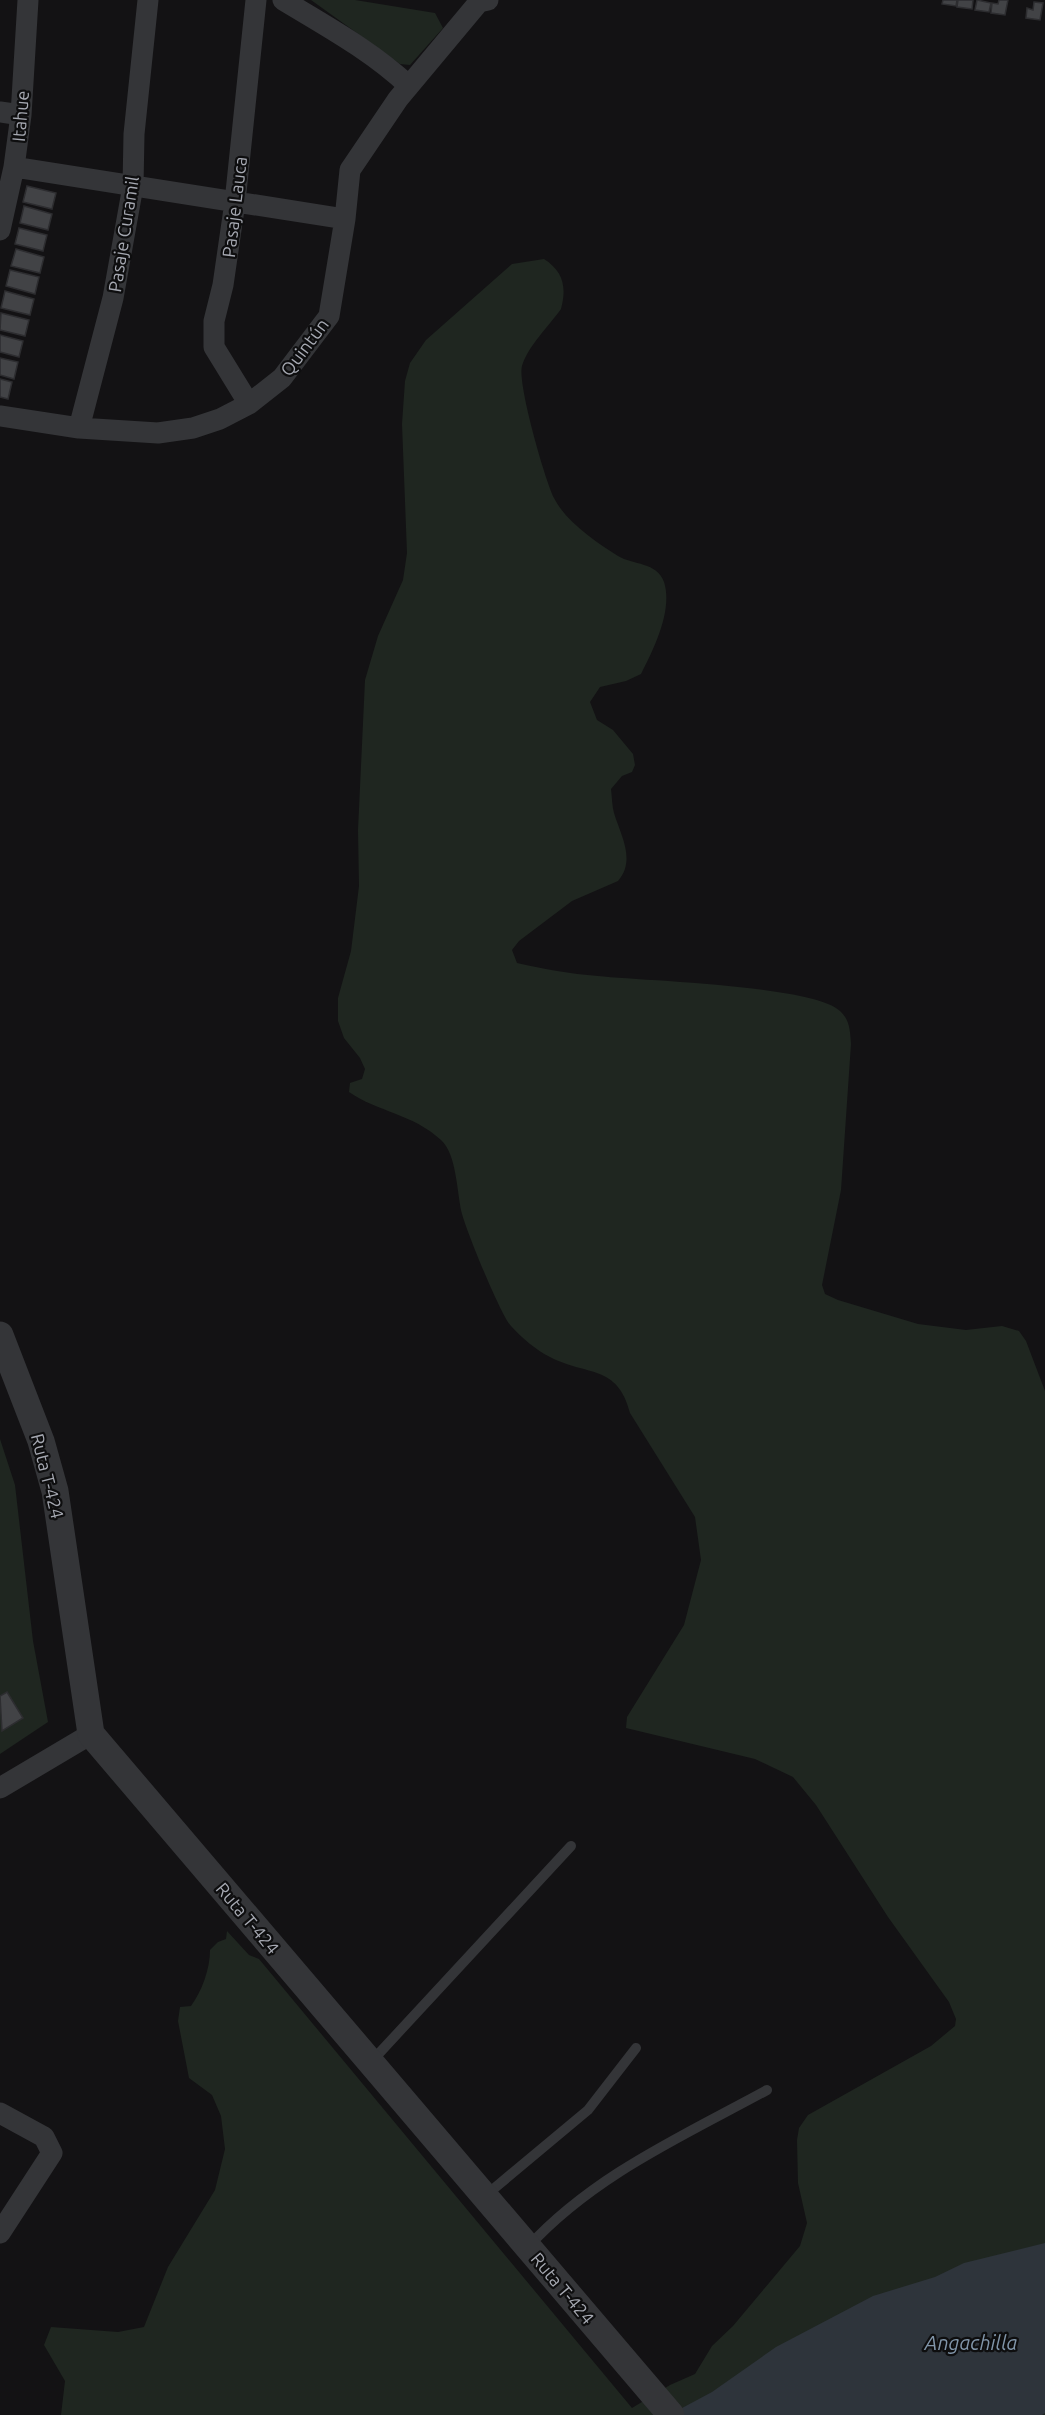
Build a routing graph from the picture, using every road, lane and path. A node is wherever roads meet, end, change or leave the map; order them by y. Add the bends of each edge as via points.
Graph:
1 (28, 0) edge
2 (148, 0) edge
3 (256, 0) edge
4 (283, 0) edge
5 (477, 1) edge
6 (409, 86) junction
7 (0, 112) edge
8 (21, 115) junction
9 (15, 167) junction
10 (133, 186) junction
11 (235, 202) junction
12 (345, 219) junction
13 (0, 230) edge
14 (249, 404) junction
15 (0, 416) edge
16 (79, 428) junction
17 (0, 1335) edge
18 (91, 1734) junction
19 (0, 1788) edge
20 (571, 1846) dead end
21 (636, 2048) dead end
22 (371, 2062) junction
23 (766, 2090) dead end
24 (0, 2113) edge
25 (485, 2196) junction
26 (0, 2233) edge
27 (528, 2247) junction
28 (668, 2411) edge

1 - 8 street, Itahue
2 - 10 street, Pasaje Curamil via 134,134
3 - 11 street, Pasaje Lauca
4 - 6 street via 337,32
5 - 6 street, Quintún
6 - 12 street, Quintún via 350,170
7 - 8 street
8 - 9 street, Itahue
9 - 10 street
9 - 13 street, Itahue
10 - 11 street
10 - 16 street, Pasaje Curamil via 113,298
11 - 12 street
11 - 14 street, Pasaje Lauca via 214,321 214,347
12 - 14 street, Quintún via 329,316 282,378
14 - 16 street, Quintún via 181,430 158,433
15 - 16 street, Quintún
17 - 18 street, Ruta T-424 via 41,1441 55,1491
18 - 19 street
18 - 22 street, Ruta T-424
20 - 22 lane
21 - 25 lane via 588,2110
22 - 25 street, Ruta T-424
23 - 27 lane via 606,2179 565,2210
24 - 26 street via 44,2137 52,2153
25 - 27 street, Ruta T-424
27 - 28 street, Ruta T-424

